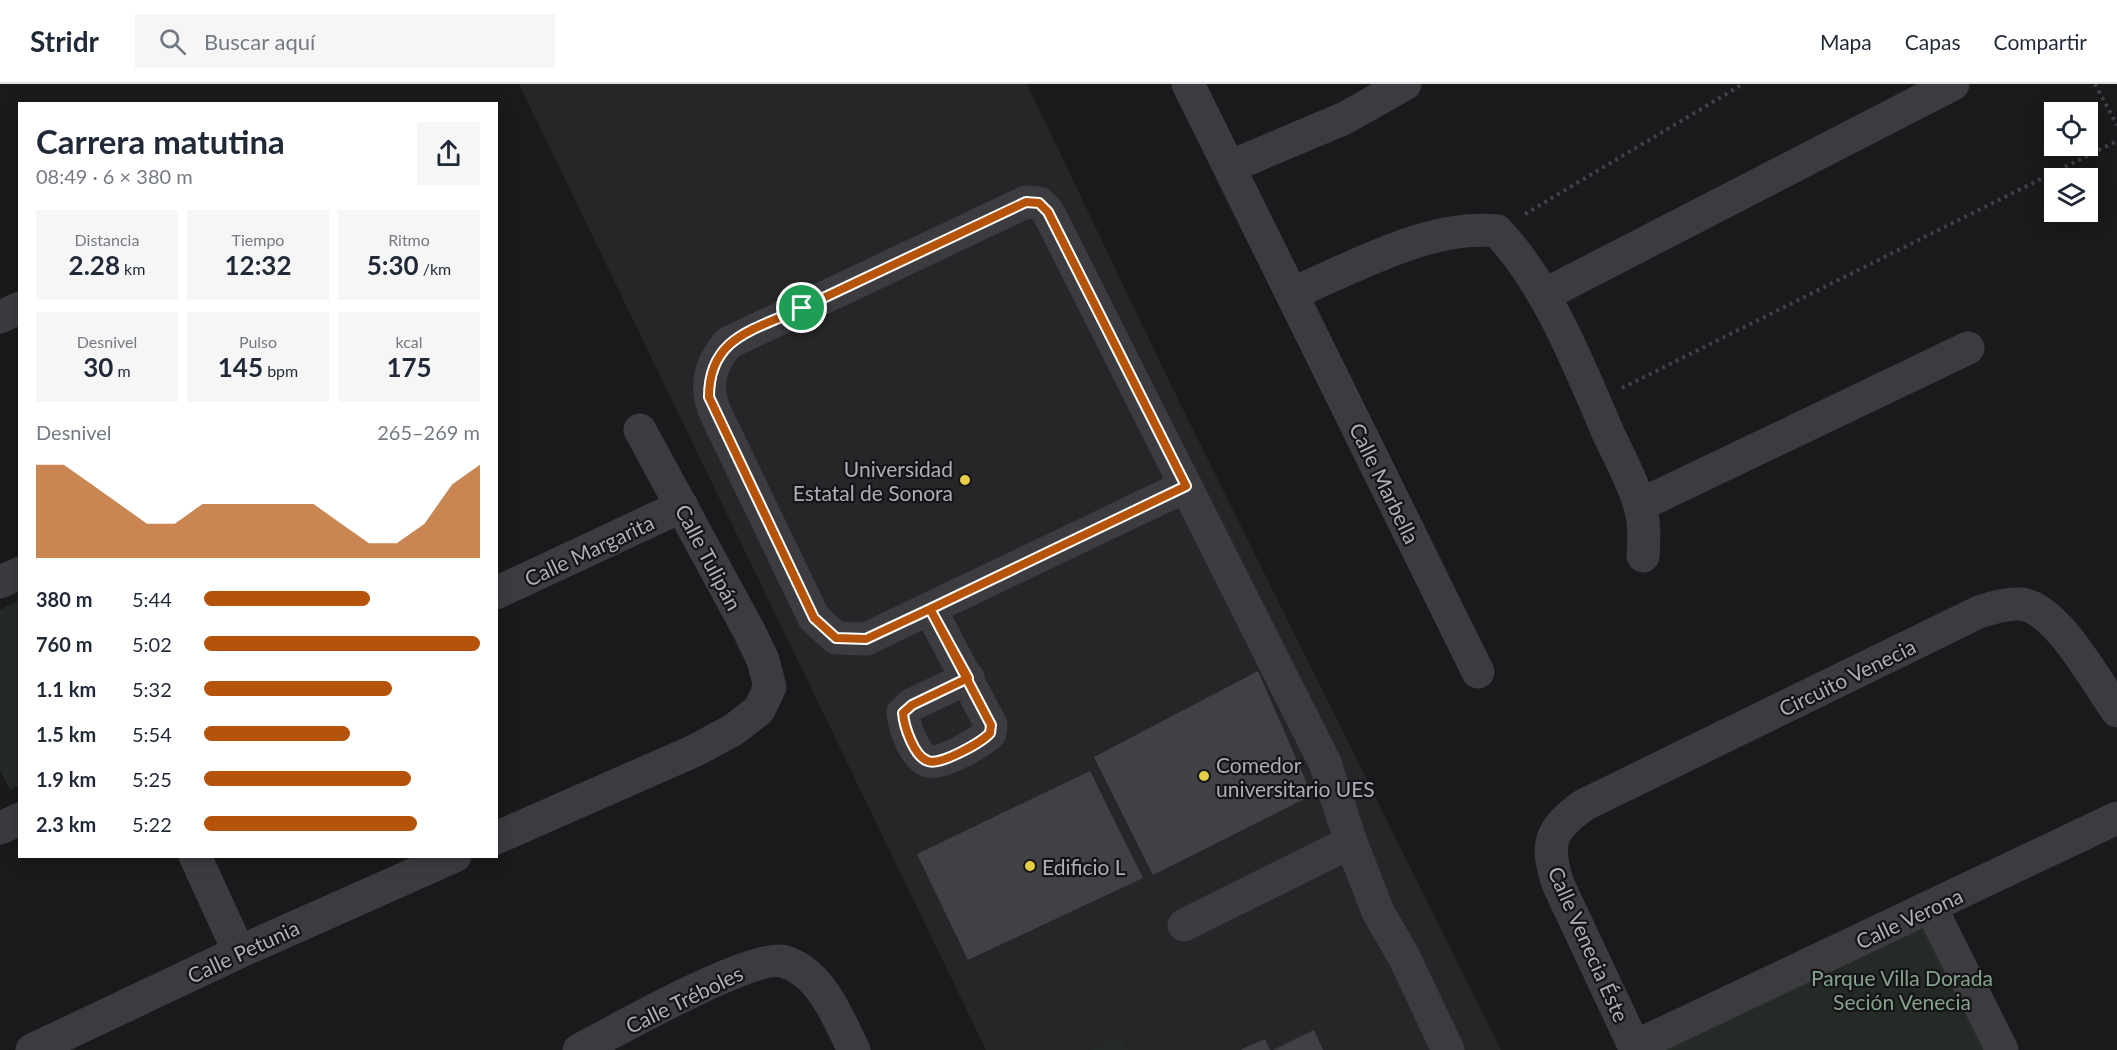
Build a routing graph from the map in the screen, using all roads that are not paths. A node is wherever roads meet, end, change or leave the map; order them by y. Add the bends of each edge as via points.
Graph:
1 (1188, 84) edge
2 (1405, 84) edge
3 (1953, 84) edge
4 (1229, 167) junction
5 (1293, 293) junction
6 (1544, 295) junction
7 (18, 309) edge
8 (0, 317) edge
9 (1968, 348) dead end
10 (640, 430) dead end
11 (1186, 486) junction
12 (1640, 505) junction
13 (682, 506) junction
14 (1643, 556) dead end
15 (18, 574) edge
16 (0, 582) edge
17 (498, 592) edge
18 (930, 609) junction
19 (1478, 672) dead end
20 (968, 678) dead end
21 (2117, 711) edge
22 (2117, 819) edge
23 (18, 820) edge
24 (0, 828) edge
25 (498, 837) edge
26 (1552, 837) joint
27 (1351, 842) junction
28 (196, 858) edge
29 (450, 858) edge
30 (1931, 908) junction
31 (1184, 925) dead end
32 (239, 952) junction
33 (1635, 1048) edge
34 (32, 1050) edge
35 (579, 1050) edge
36 (854, 1050) edge
37 (1448, 1050) edge
38 (2002, 1050) edge

1 - 4 street, Calle Marbella
2 - 4 street via 1345,118
3 - 6 street
4 - 5 street, Calle Marbella
5 - 6 street via 1439,234 1474,229 1497,231 1520,255
5 - 19 street, Calle Marbella
6 - 12 street
7 - 8 street
9 - 12 street
10 - 13 street, Calle Tulipán
11 - 18 street
11 - 18 street via 1048,212 1039,203 1026,202 728,343 716,358 709,378 709,397 814,618 836,638 866,639
11 - 27 street via 1324,763
12 - 14 street
13 - 17 street, Calle Margarita
13 - 25 street, Calle Tulipán via 763,660 770,687 759,710 733,730 694,751
15 - 16 street
18 - 20 street
21 - 26 street, Circuito Venecia via 2056,625 2039,609 2021,604 2000,605 1968,617 1584,805 1563,820
22 - 30 street, Calle Verona
23 - 24 street
26 - 33 street, Calle Venecia Éste via 1550,861 1558,884
27 - 31 street
27 - 37 street via 1378,912
28 - 32 street
29 - 32 street, Calle Petunia
30 - 33 street, Calle Verona
30 - 38 street
32 - 34 street, Calle Petunia
35 - 36 street, Calle Tréboles via 735,971 785,961 800,969 824,992

